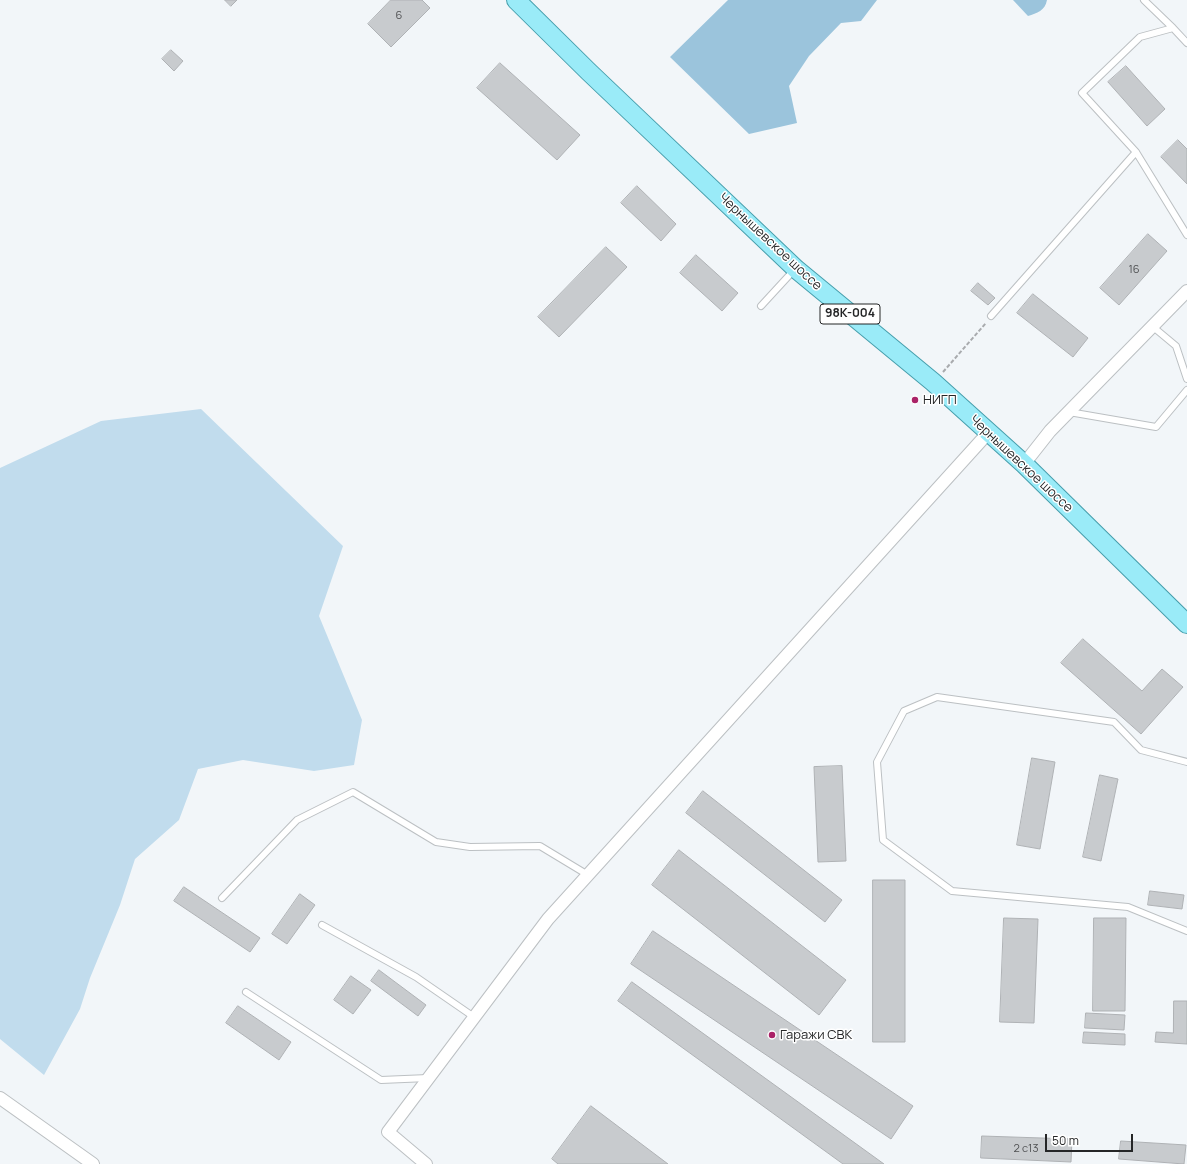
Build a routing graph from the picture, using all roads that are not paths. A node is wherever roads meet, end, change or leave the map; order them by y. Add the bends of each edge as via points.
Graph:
1 (516, 0) edge
2 (1144, 0) edge
3 (1173, 28) junction
4 (1187, 43) edge
5 (1136, 152) junction
6 (1187, 235) edge
7 (796, 269) junction
8 (1187, 291) edge
9 (761, 306) dead end
10 (991, 316) dead end
11 (1152, 326) junction
12 (1187, 378) edge
13 (1187, 390) edge
14 (1068, 412) junction
15 (988, 433) junction
16 (1024, 464) junction
17 (1187, 624) edge
18 (1187, 762) edge
19 (588, 874) junction
20 (222, 898) dead end
21 (322, 925) dead end
22 (1187, 931) edge
23 (246, 992) dead end
24 (474, 1016) junction
25 (428, 1078) junction
26 (0, 1098) edge
27 (93, 1164) edge
28 (426, 1164) edge

1 - 7 main road, Чернышевское шоссе / 98К-004
2 - 3 lane
3 - 4 lane
3 - 5 lane via 1140,37 1082,93
5 - 6 lane
5 - 10 lane
7 - 9 lane
7 - 15 main road, Чернышевское шоссе / 98К-004 via 933,382
8 - 11 street
11 - 12 lane via 1176,346
11 - 14 street
13 - 14 lane via 1156,427
14 - 16 street
15 - 16 main road, Чернышевское шоссе / 98К-004
15 - 19 street
16 - 17 main road, Чернышевское шоссе / 98К-004
18 - 22 lane via 1141,750 1114,722 937,697 904,711 877,762 883,840 952,891 1128,907
19 - 20 lane via 540,846 470,847 436,842 353,792 297,820
19 - 24 street via 548,919
21 - 24 lane via 416,977
23 - 25 lane via 381,1080
24 - 25 street
25 - 28 street via 388,1132
26 - 27 street

